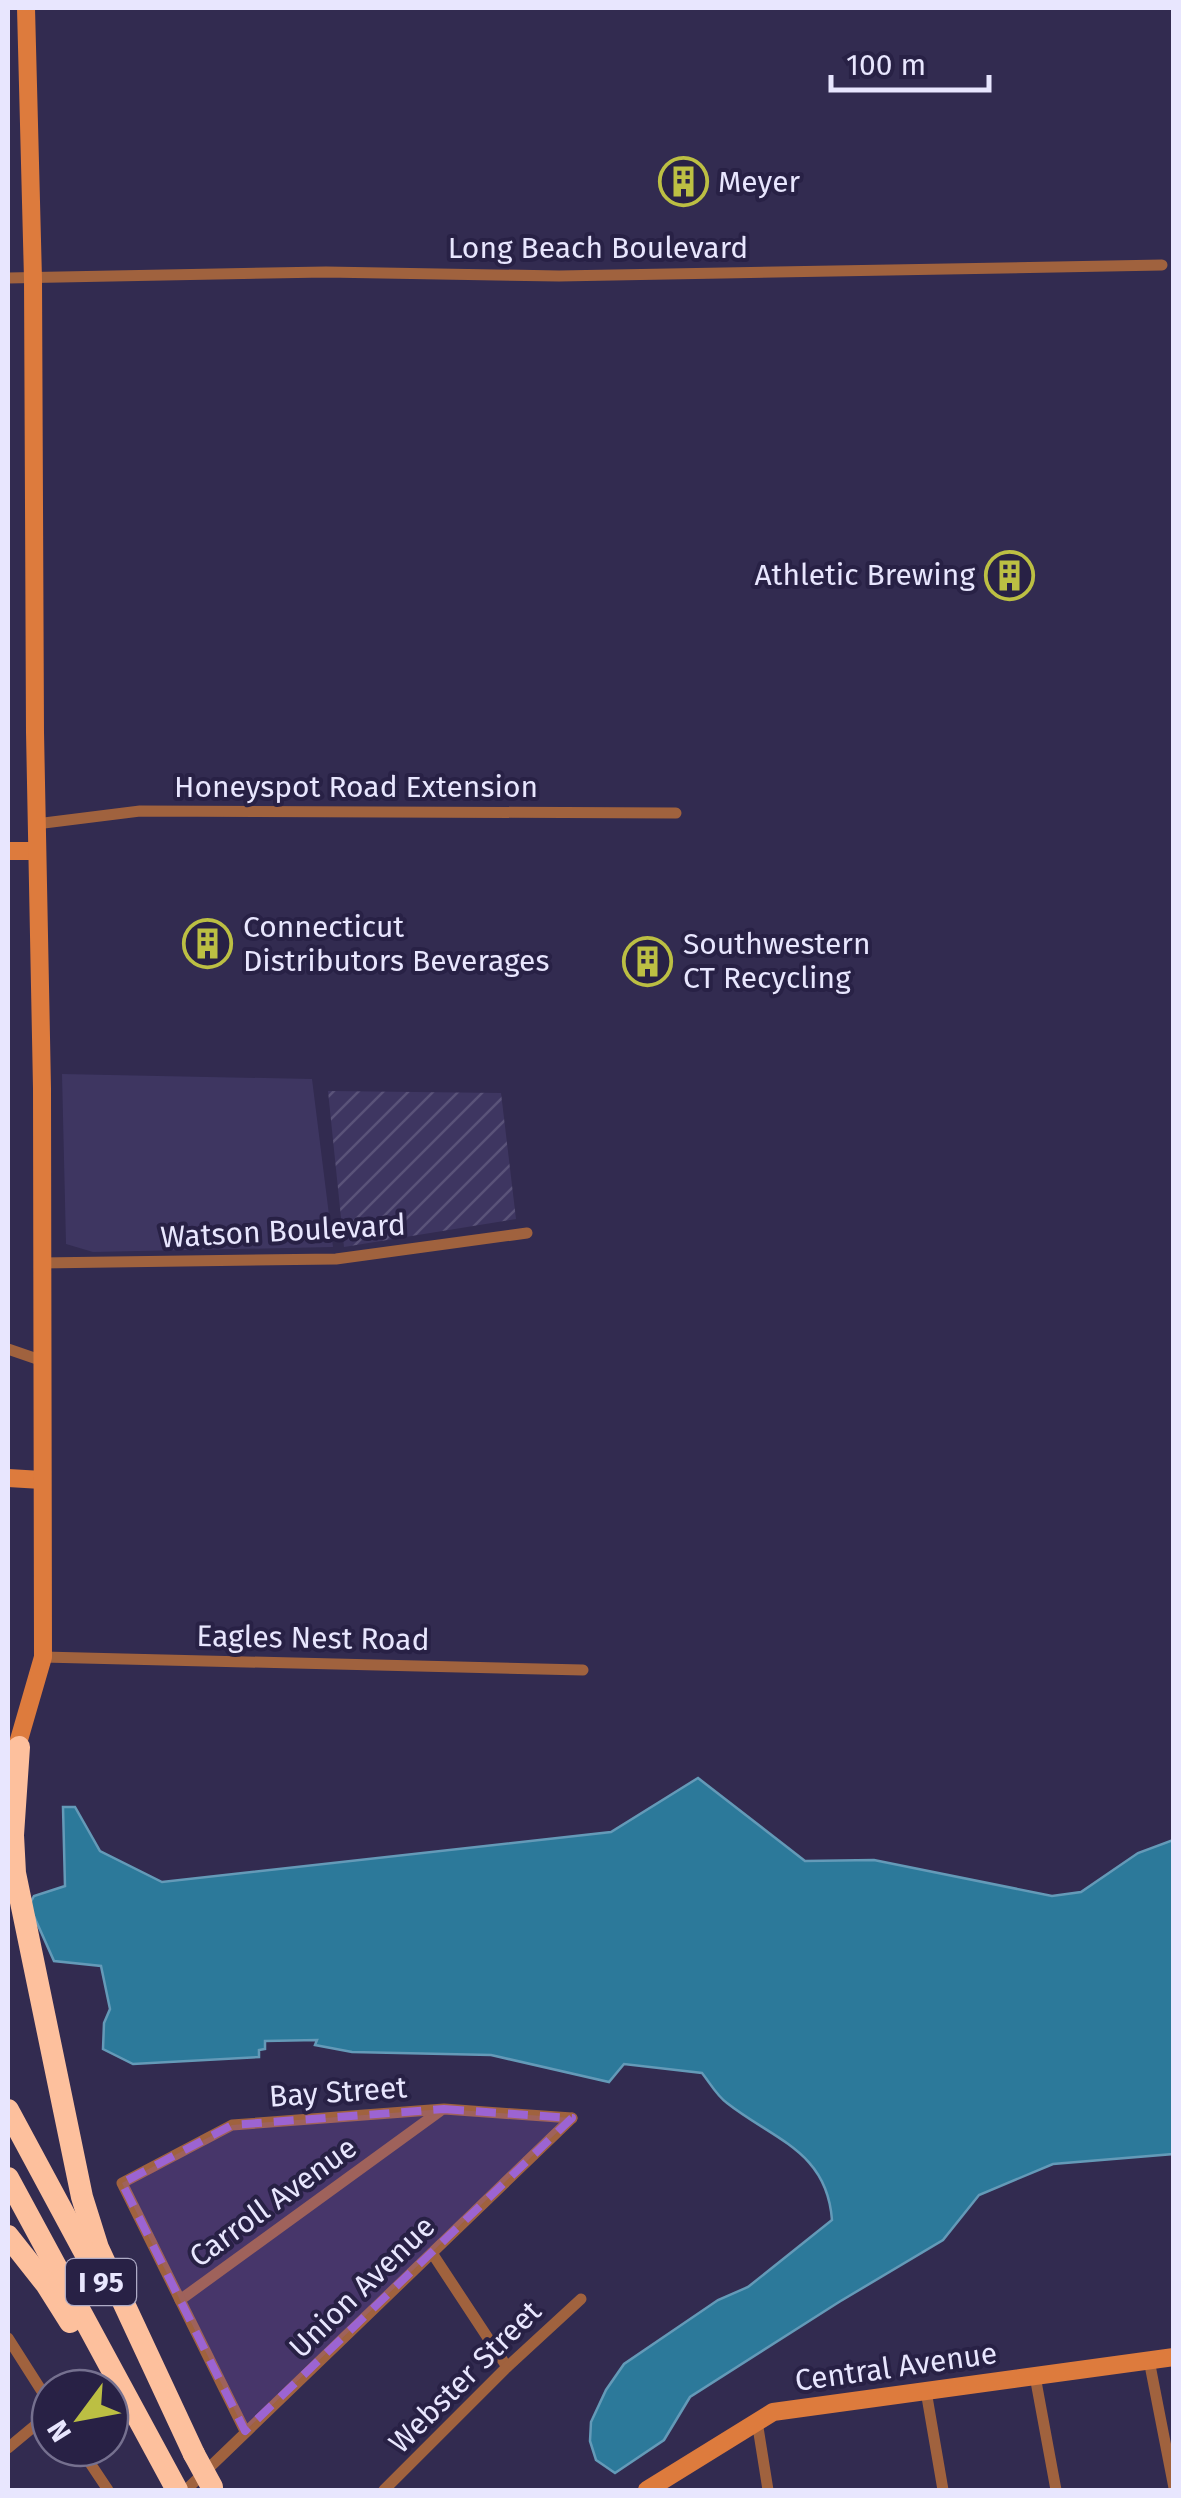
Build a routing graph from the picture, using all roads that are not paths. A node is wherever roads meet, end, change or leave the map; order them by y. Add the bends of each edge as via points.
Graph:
1 (26, 8) edge
2 (1162, 265) dead end
3 (8, 278) edge
4 (33, 279) junction
5 (676, 812) dead end
6 (36, 824) junction
7 (8, 851) edge
8 (37, 851) junction
9 (527, 1233) dead end
10 (40, 1263) junction
11 (8, 1349) edge
12 (40, 1360) junction
13 (8, 1478) edge
14 (42, 1480) junction
15 (43, 1657) junction
16 (582, 1670) dead end
17 (19, 1746) junction
18 (8, 1770) edge
19 (8, 1877) edge
20 (19, 1898) junction
21 (444, 2108) junction
22 (8, 2110) edge
23 (572, 2118) joint
24 (8, 2178) edge
25 (8, 2236) edge
26 (432, 2253) junction
27 (581, 2299) dead end
28 (180, 2300) junction
29 (8, 2338) edge
30 (1174, 2357) edge
31 (1149, 2360) junction
32 (508, 2367) junction
33 (97, 2368) edge
34 (30, 2373) edge
35 (1035, 2376) junction
36 (926, 2391) junction
37 (130, 2419) edge
38 (757, 2421) junction
39 (30, 2430) edge
40 (245, 2431) junction
41 (8, 2448) edge
42 (194, 2454) junction
43 (93, 2468) edge
44 (401, 2476) junction
45 (178, 2486) edge
46 (1174, 2488) edge
47 (213, 2489) edge
48 (108, 2490) edge
49 (384, 2490) edge
50 (410, 2490) edge
51 (647, 2490) edge
52 (768, 2490) edge
53 (943, 2490) edge
54 (1056, 2490) edge

1 - 4 main road
2 - 4 street, Long Beach Boulevard
3 - 4 street, Long Beach Boulevard
4 - 6 main road
5 - 6 street, Honeyspot Road Extension via 140,811
6 - 8 main road
7 - 8 main road
8 - 10 main road
9 - 10 street, Watson Boulevard via 336,1260
10 - 12 main road
11 - 12 street
12 - 14 main road
13 - 14 main road
14 - 15 main road
15 - 16 street, Eagles Nest Road
15 - 17 main road
17 - 18 main road
17 - 20 highway via 13,1834
19 - 20 highway
20 - 42 highway via 86,2215
21 - 23 street, Bay Street
21 - 28 street, Carroll Avenue
21 - 28 street, Bay Street via 232,2125 122,2184
22 - 42 highway, I 95
23 - 26 street, Union Avenue
24 - 45 highway, I 95
25 - 33 highway
26 - 32 street
26 - 40 street, Union Avenue
27 - 32 street, Webster Street
28 - 40 street
29 - 34 street
30 - 31 main road, Central Avenue
31 - 35 main road, Central Avenue
31 - 46 street
32 - 44 street, Webster Street
35 - 36 main road, Central Avenue
35 - 54 street
36 - 38 main road, Central Avenue via 772,2412
36 - 53 street
37 - 45 highway
38 - 51 main road, Central Avenue
38 - 52 street
39 - 41 street
40 - 45 street, Union Avenue
42 - 47 highway, I 95, bridge
43 - 48 street
44 - 49 street, Webster Street
44 - 50 street

